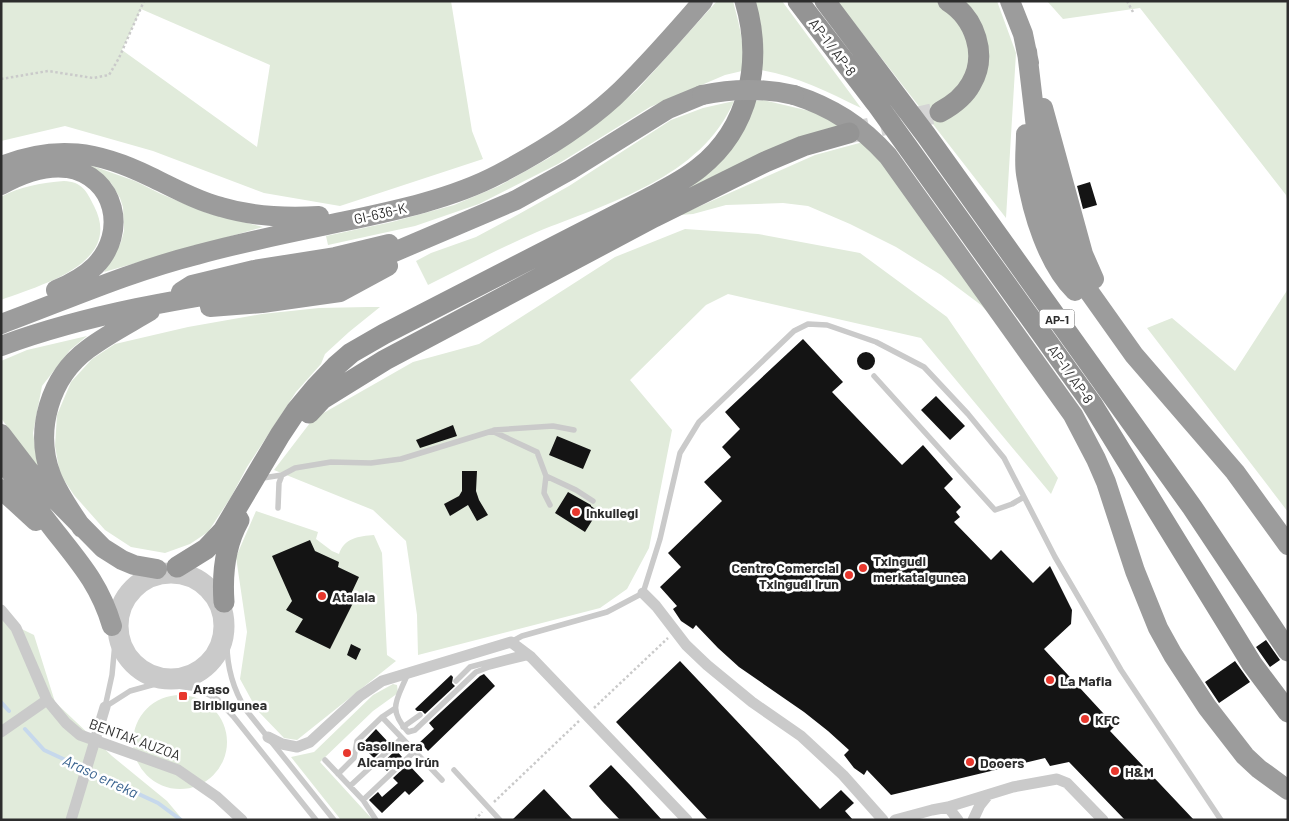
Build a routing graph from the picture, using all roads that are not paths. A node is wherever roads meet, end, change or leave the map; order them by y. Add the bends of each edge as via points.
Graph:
1 (703, 1) edge
2 (745, 1) edge
3 (798, 1) edge
4 (825, 1) edge
5 (948, 1) edge
6 (1010, 1) edge
7 (1027, 51) junction
8 (940, 112) tunnel mouth
9 (576, 128) junction
10 (849, 133) tunnel mouth
11 (1, 166) edge
12 (1, 185) edge
13 (420, 241) junction
14 (163, 303) junction
15 (1, 314) edge
16 (1, 324) edge
17 (1118, 333) junction
18 (1, 346) edge
19 (874, 376) dead end
20 (574, 430) dead end
21 (492, 431) junction
22 (1, 434) edge
23 (1, 458) edge
24 (273, 476) junction
25 (546, 476) junction
26 (1, 489) edge
27 (1024, 497) junction
28 (593, 501) dead end
29 (550, 505) dead end
30 (278, 508) dead end
31 (82, 528) junction
32 (1288, 545) edge
33 (74, 556) junction
34 (167, 568) junction
35 (643, 593) junction
36 (224, 602) junction
37 (1, 610) edge
38 (113, 634) junction
39 (221, 642) junction
40 (511, 642) junction
41 (1284, 646) edge
42 (528, 655) junction
43 (408, 672) junction
44 (456, 681) dead end
45 (159, 684) junction
46 (171, 685) junction
47 (47, 700) junction
48 (105, 707) junction
49 (394, 709) junction
50 (1288, 712) edge
51 (420, 715) dead end
52 (382, 717) junction
53 (403, 727) junction
54 (1, 732) edge
55 (268, 738) junction
56 (402, 738) junction
57 (415, 751) junction
58 (325, 760) dead end
59 (454, 770) dead end
60 (338, 774) junction
61 (442, 780) dead end
62 (350, 786) junction
63 (1288, 790) edge
64 (988, 795) junction
65 (363, 800) junction
66 (948, 807) junction
67 (72, 820) edge
68 (242, 820) edge
69 (316, 820) edge
70 (334, 820) edge
71 (376, 820) edge
72 (500, 820) edge
73 (687, 820) edge
74 (884, 820) edge
75 (895, 820) edge
76 (958, 820) edge
77 (973, 820) edge
78 (1103, 820) edge
79 (1221, 820) edge

1 - 9 highway, GI-636-K via 637,74
2 - 34 highway via 754,42 751,83 738,119 712,156 689,176 647,200 351,353 296,411 223,532 206,549
3 - 50 highway, AP-1 / AP-8 / AP-1 via 1092,404 1252,664
4 - 41 highway, AP-1 / AP-8 / AP-1 via 1186,499
5 - 8 highway via 962,12 974,30 978,62 976,75 964,94
6 - 7 highway
7 - 17 highway via 1050,164 1072,249
7 - 17 highway via 1026,172 1038,224 1056,265 1072,288
9 - 11 highway via 486,169 406,197 294,218 248,214 220,207 124,165 78,153 52,152 23,157
9 - 16 highway, GI-636-K via 496,176 413,206 194,255 112,281
10 - 24 highway via 803,146 720,183 384,360 322,399 275,457
12 - 15 highway via 35,170 68,168 84,173 103,188 114,215 114,232 96,266 80,278
13 - 14 highway via 403,241 336,257 254,270 192,285
13 - 14 highway via 338,284 198,302
13 - 63 highway, bridge via 516,200 668,109 702,95 738,89 776,91 812,100 846,118 888,156 1067,407 1096,459 1135,571 1158,628 1173,655 1212,715 1245,756
14 - 18 highway via 109,313
14 - 31 highway via 78,358 60,379 49,403 44,432 46,461 56,488
17 - 32 highway via 1235,472
19 - 27 lane via 995,510
20 - 21 lane via 553,426
21 - 24 lane via 401,459 371,463 331,462 295,468
21 - 25 lane via 537,452
22 - 31 highway via 37,481
23 - 33 highway
24 - 30 lane via 279,483
24 - 36 highway via 238,524 228,548
25 - 28 lane
25 - 29 lane via 544,493
26 - 33 highway
27 - 35 lane via 1004,458 924,367 876,342 828,325 808,324 794,331 699,422 680,453 660,539
27 - 79 lane via 1121,670
31 - 34 highway via 117,558 134,565
33 - 38 highway via 98,589
34 - 36 street via 192,571 205,578
34 - 38 street via 137,578 125,589 116,603
35 - 40 lane via 607,612
35 - 74 street via 707,665 801,736
36 - 39 street via 229,630
37 - 47 street, BENTAK AUZOA via 16,628
38 - 45 street via 119,654 131,669
38 - 48 lane via 112,675
39 - 39 street via 214,606 199,587 188,581 168,578 151,582 136,592 126,607 122,626 125,639 135,658 151,670 171,674 190,670
39 - 46 street via 222,655 206,673 195,680
39 - 55 lane via 235,690
40 - 42 street
40 - 43 street
42 - 44 lane via 470,667
42 - 53 lane via 476,672 415,730 408,732
42 - 73 street
43 - 49 lane
43 - 55 street via 382,681 360,696 310,742 297,747
45 - 46 street
45 - 48 lane via 130,691
46 - 69 lane via 198,690 217,699
47 - 54 street
47 - 68 street, BENTAK AUZOA via 66,724 80,735 178,770 217,797
48 - 67 street, bridge
49 - 52 lane
49 - 53 lane
51 - 53 lane
52 - 56 lane
52 - 60 lane via 357,741 354,758
55 - 70 lane
56 - 57 lane
56 - 62 lane
57 - 61 lane
57 - 65 lane
58 - 60 lane
59 - 72 lane
60 - 62 lane
62 - 65 lane
64 - 66 street
64 - 77 street
64 - 78 street via 1057,779 1067,783
65 - 71 lane
66 - 75 street
66 - 76 street

